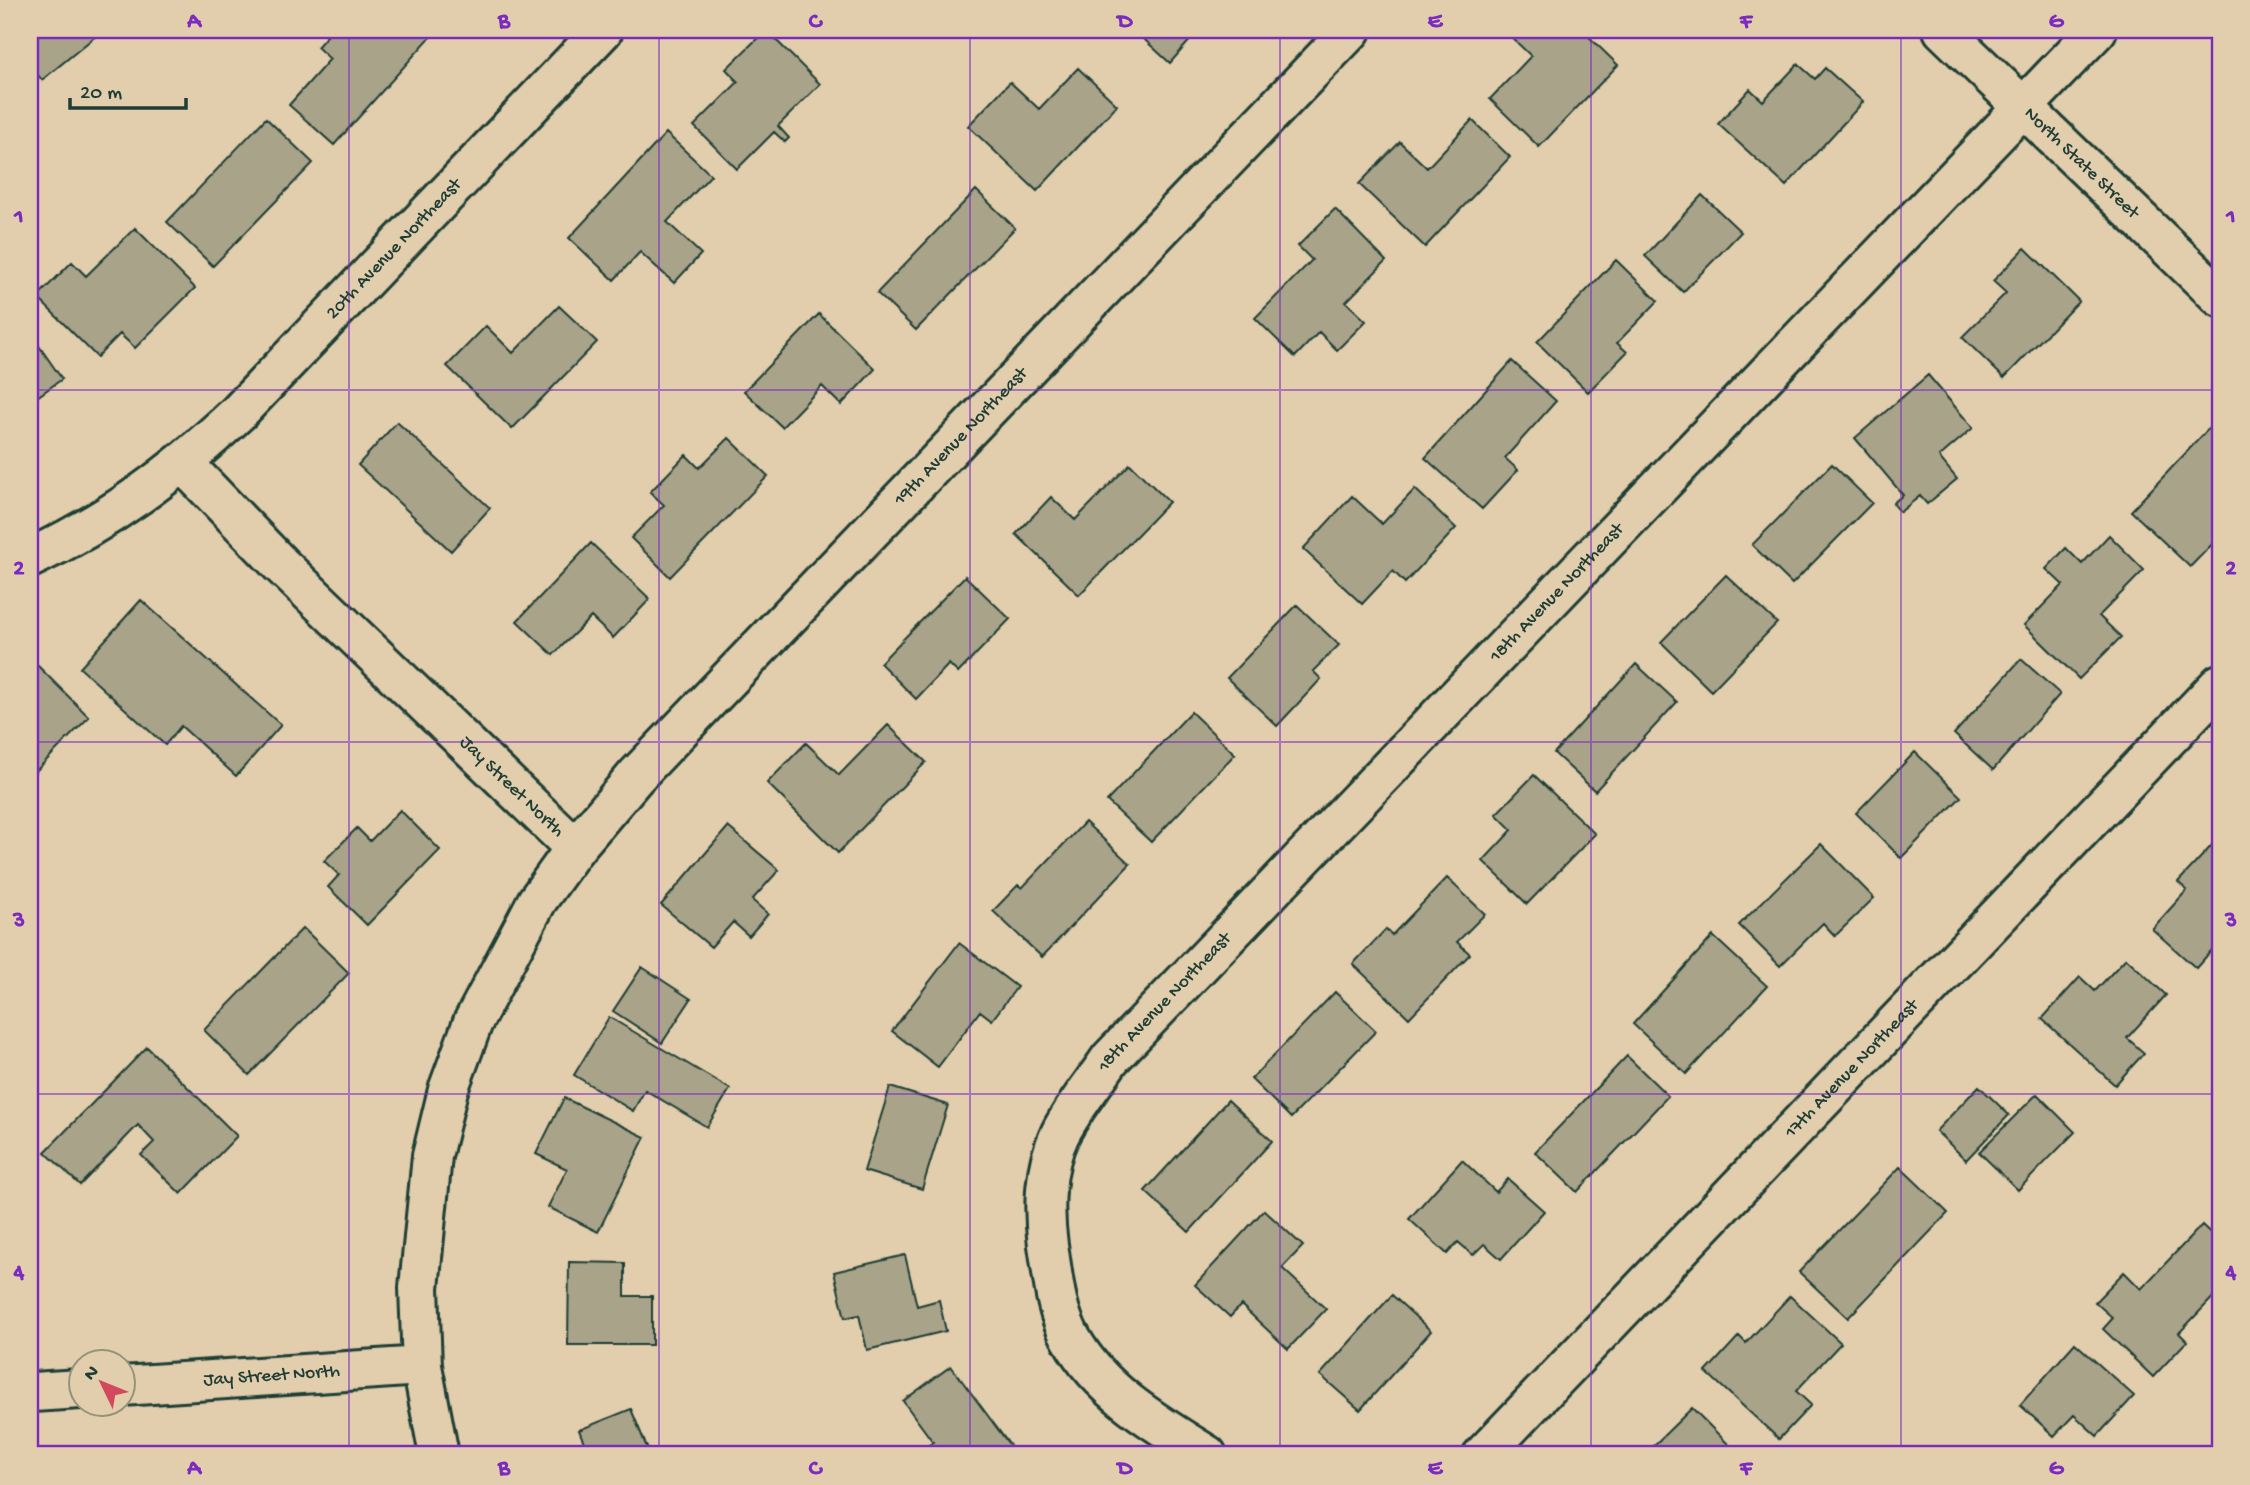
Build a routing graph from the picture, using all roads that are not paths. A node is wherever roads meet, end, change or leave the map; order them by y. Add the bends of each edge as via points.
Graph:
1 (603, 30) edge
2 (1351, 30) edge
3 (1943, 30) edge
4 (2097, 30) edge
5 (2023, 106) junction
6 (2220, 296) edge
7 (184, 464) junction
8 (30, 558) edge
9 (2220, 684) edge
10 (575, 848) junction
11 (422, 1366) junction
12 (136, 1385) edge
13 (66, 1390) edge
14 (33, 1392) dead end
15 (439, 1455) edge
16 (1207, 1455) edge
17 (1483, 1455) edge

1 - 7 street, 20th Avenue Northeast via 248,403
2 - 10 street, 19th Avenue Northeast via 636,776
3 - 5 street, North State Street
4 - 5 street, 18th Avenue Northeast
5 - 6 street, North State Street
5 - 16 street, 18th Avenue Northeast via 1110,1059 1060,1135 1047,1177 1045,1224 1056,1300 1070,1337 1090,1366 1123,1398
7 - 8 street via 145,494
7 - 10 street, Jay Street North via 281,565
9 - 17 street, 17th Avenue Northeast
10 - 11 street, Jay Street North via 537,901 473,1022 449,1090 432,1156 419,1288
11 - 12 street, Jay Street North
11 - 15 street, Jay Street North
13 - 14 street

